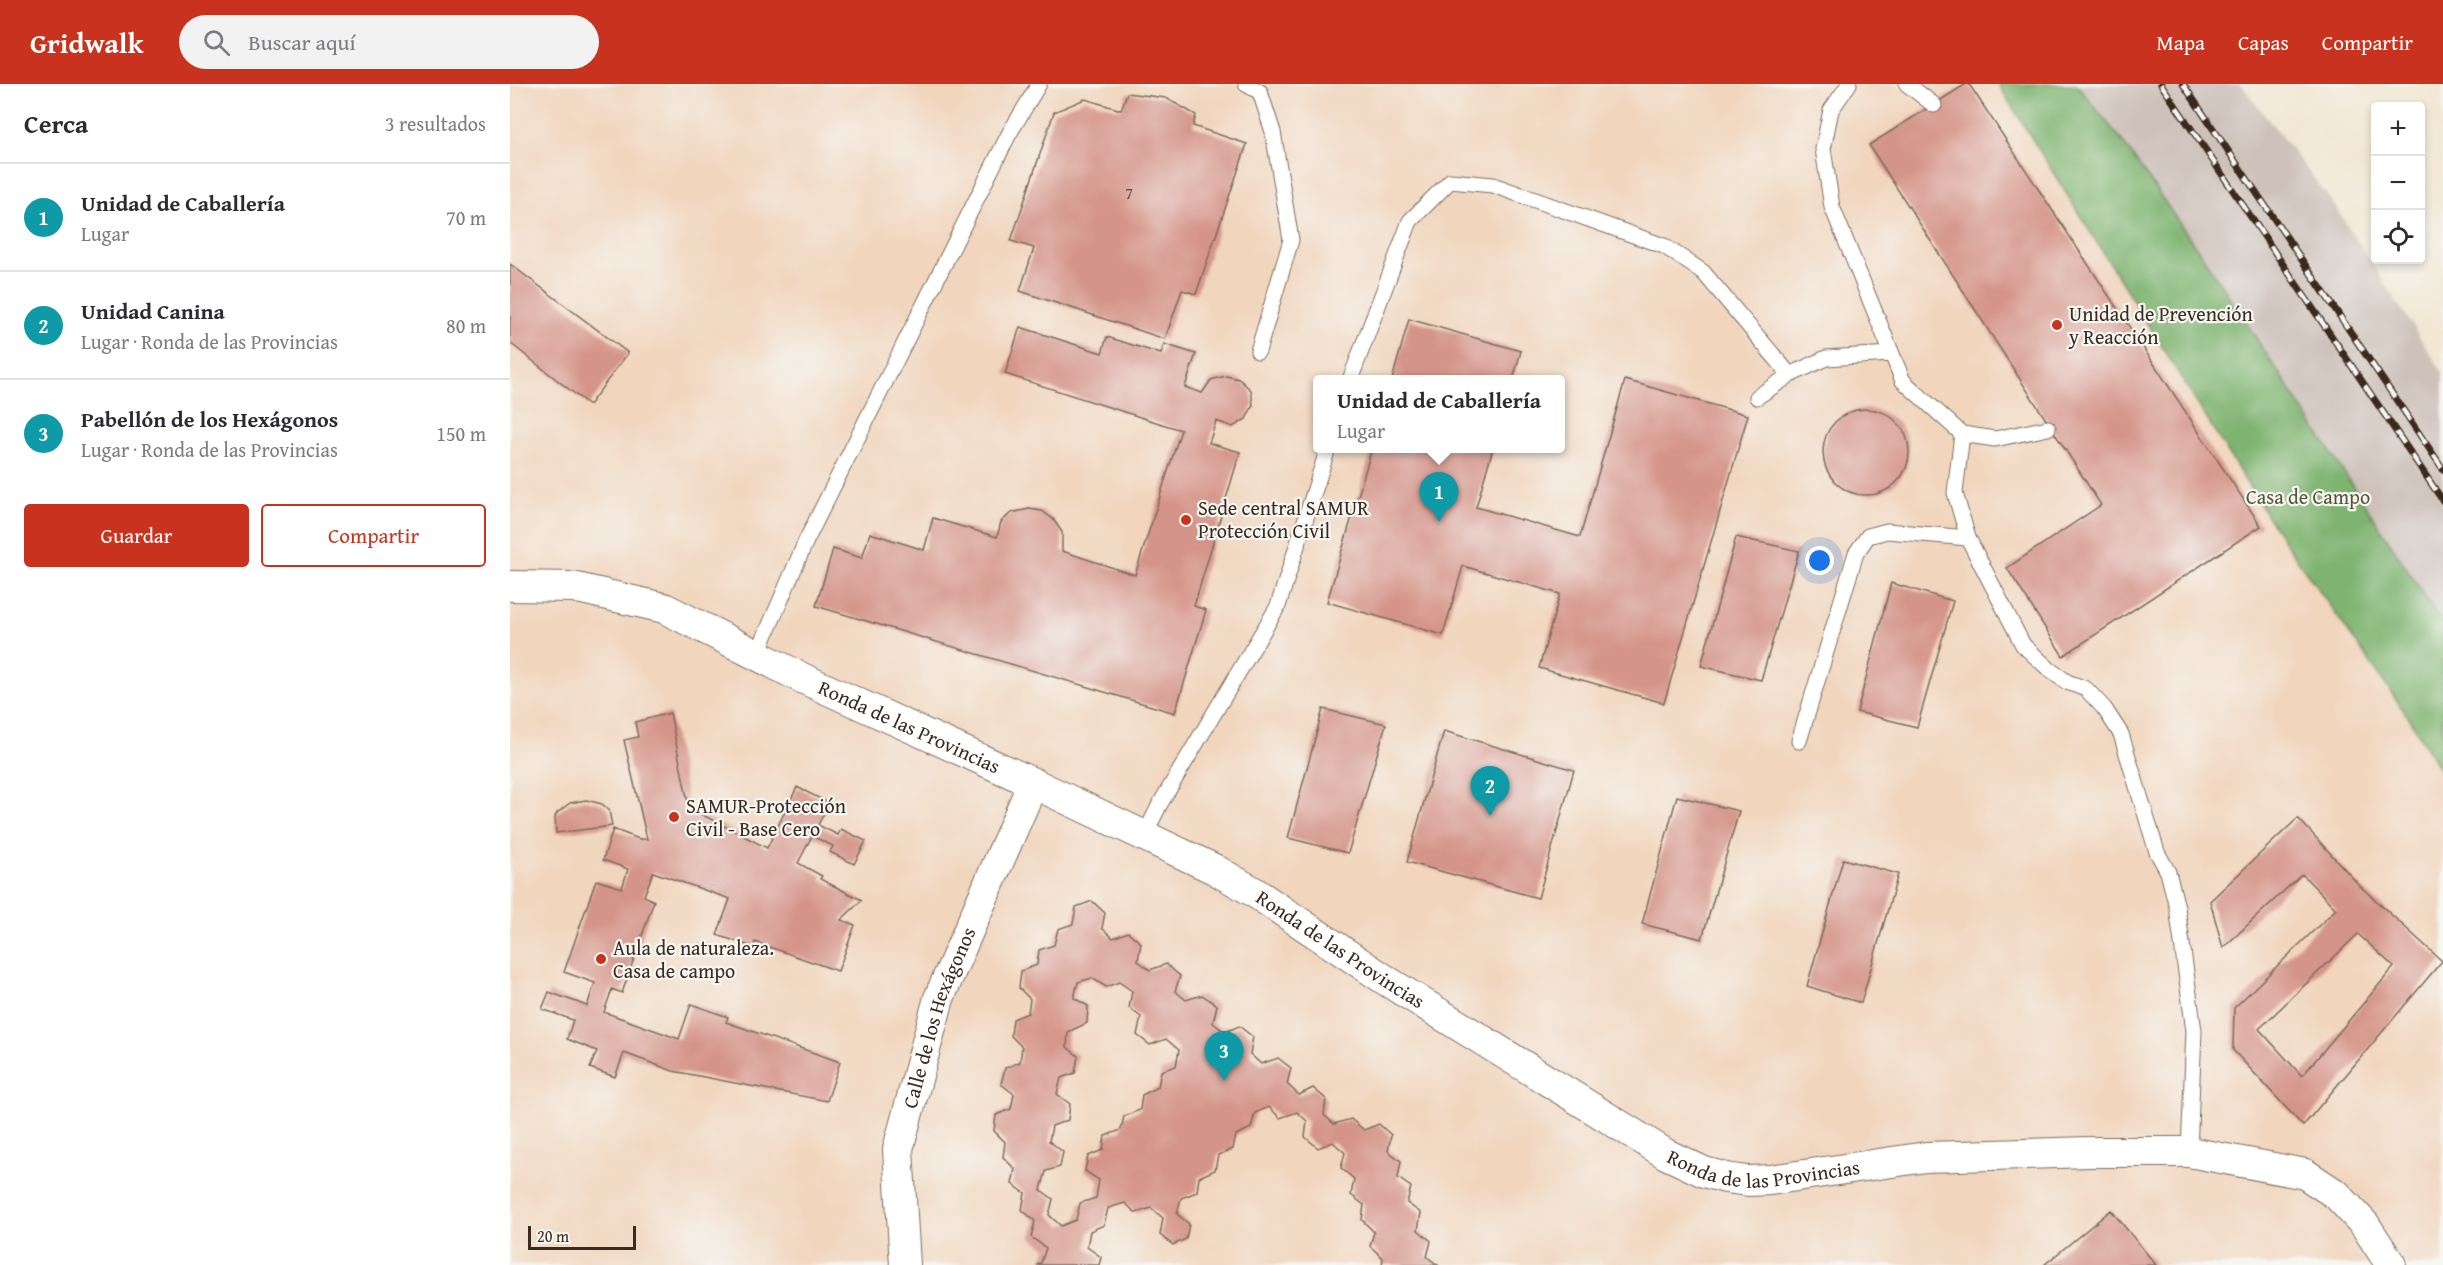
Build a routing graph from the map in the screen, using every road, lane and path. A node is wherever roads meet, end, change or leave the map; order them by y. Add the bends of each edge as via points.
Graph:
1 (1039, 84) edge
2 (1246, 84) edge
3 (1849, 84) edge
4 (1907, 84) edge
5 (1934, 105) dead end
6 (1258, 351) dead end
7 (1892, 354) junction
8 (1352, 375) edge
9 (1790, 375) junction
10 (1757, 397) dead end
11 (2048, 428) dead end
12 (1962, 434) junction
13 (1326, 453) edge
14 (1968, 538) junction
15 (510, 586) edge
16 (757, 655) junction
17 (1799, 741) dead end
18 (1033, 783) junction
19 (1144, 836) junction
20 (2189, 1152) junction
21 (905, 1265) edge
22 (2391, 1265) edge

1 - 16 lane via 1009,134 806,541
2 - 6 lane via 1260,92 1273,132 1291,240
3 - 7 lane via 1831,110 1823,149 1832,207
4 - 5 lane
7 - 9 lane via 1826,358
7 - 12 lane via 1903,381
8 - 9 lane via 1410,221 1450,181 1494,185 1664,246 1703,272
9 - 10 lane
11 - 12 lane via 1995,439
12 - 14 lane via 1955,494
13 - 19 lane via 1278,606
14 - 17 lane via 1887,531 1868,536 1856,553
14 - 20 lane via 2024,645 2050,670 2086,689 2121,734 2177,906 2194,1031
15 - 16 street, Ronda de las Provincias via 573,587 664,608
16 - 18 street, Ronda de las Provincias
18 - 19 street, Ronda de las Provincias
18 - 21 street, Calle de los Hexágonos via 939,998 898,1149
19 - 20 street, Ronda de las Provincias via 1234,880 1475,1036 1666,1154 1704,1172 1726,1178 1770,1180 1926,1157
20 - 22 street, Ronda de las Provincias via 2305,1174 2337,1195 2365,1225

